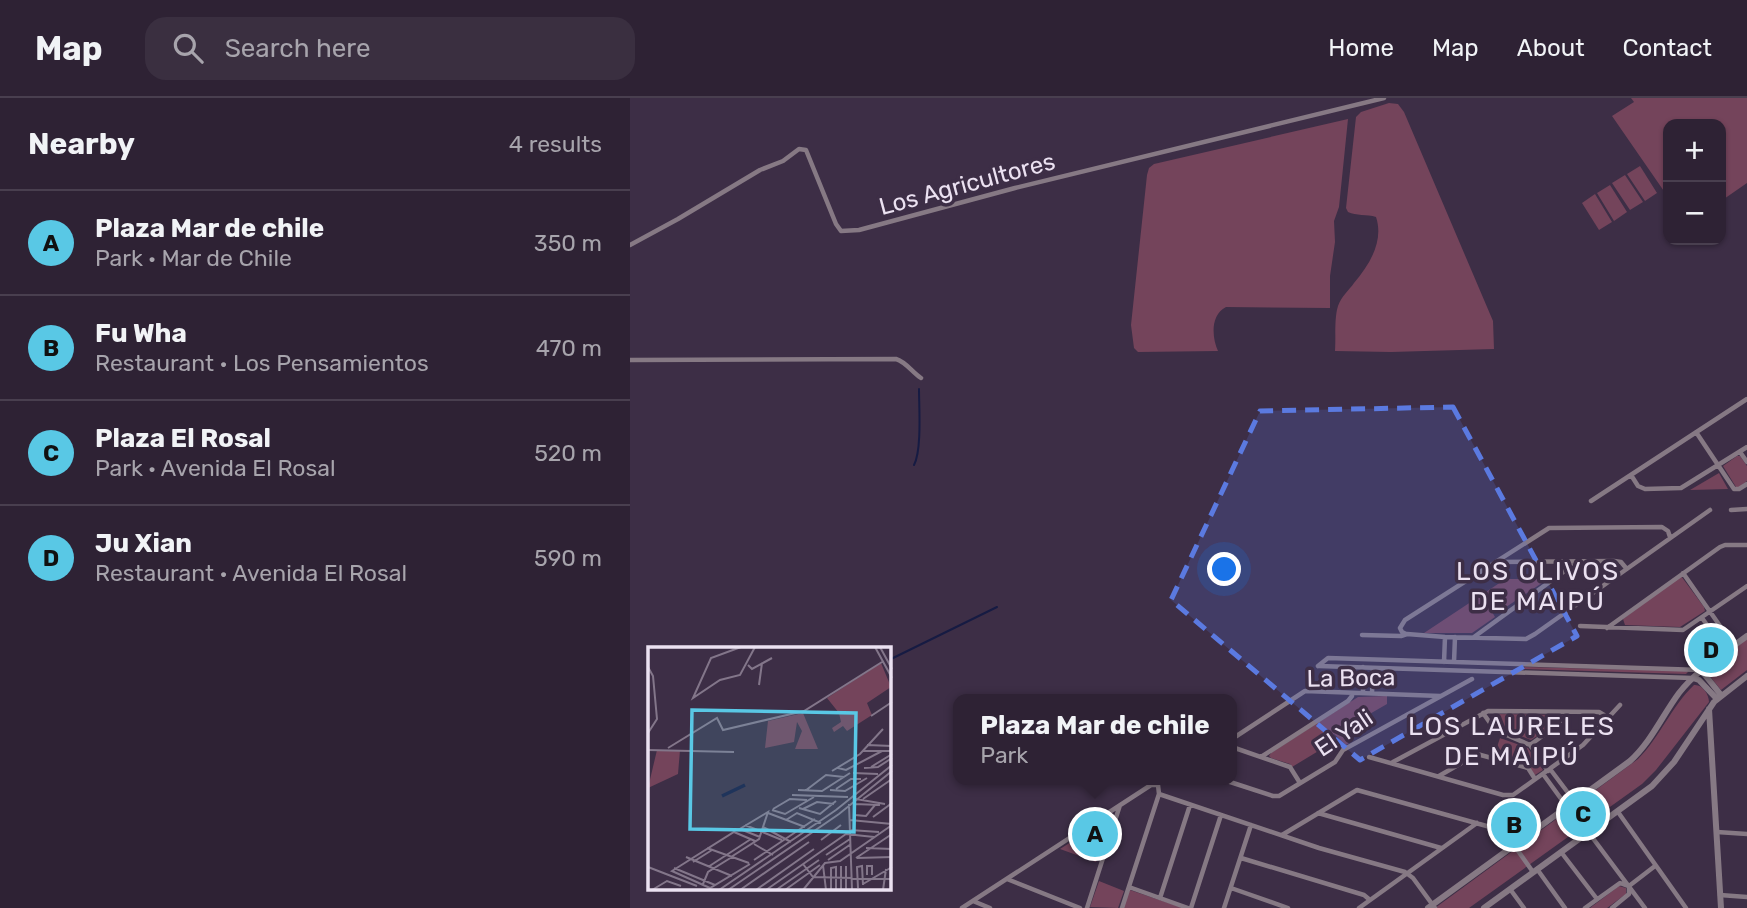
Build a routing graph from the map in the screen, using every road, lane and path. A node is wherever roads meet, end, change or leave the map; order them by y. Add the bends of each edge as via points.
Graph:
1 (1384, 98) edge
2 (630, 245) edge
3 (630, 360) edge
4 (921, 378) dead end
5 (1747, 399) edge
6 (1696, 432) junction
7 (1747, 447) edge
8 (1740, 452) junction
9 (1747, 462) edge
10 (1719, 466) junction
11 (1631, 475) junction
12 (1747, 484) edge
13 (1591, 501) dead end
14 (1747, 509) edge
15 (1710, 510) dead end
16 (1731, 510) dead end
17 (1670, 537) junction
18 (1747, 545) edge
19 (1578, 561) junction
20 (1497, 562) junction
21 (1626, 568) junction
22 (1683, 573) junction
23 (1747, 586) edge
24 (1710, 612) junction
25 (1702, 618) junction
26 (1580, 626) dead end
27 (1606, 628) junction
28 (1407, 634) junction
29 (1362, 635) dead end
30 (1747, 636) edge
31 (1445, 637) junction
32 (1455, 637) junction
33 (1473, 637) junction
34 (1734, 646) junction
35 (1726, 652) junction
36 (1412, 661) junction
37 (1444, 662) junction
38 (1454, 662) junction
39 (1512, 664) junction
40 (1363, 667) junction
41 (1373, 668) junction
42 (1412, 669) junction
43 (1701, 670) junction
44 (1512, 672) junction
45 (1693, 678) junction
46 (1472, 679) dead end
47 (1745, 679) edge
48 (1351, 693) junction
49 (1363, 693) junction
50 (1373, 693) junction
51 (1441, 696) junction
52 (1719, 697) junction
53 (1620, 705) dead end
54 (1709, 709) junction
55 (1483, 713) junction
56 (1606, 719) junction
57 (1563, 721) dead end
58 (1237, 734) edge
59 (1530, 745) junction
60 (1237, 749) edge
61 (1261, 757) junction
62 (1369, 757) dead end
63 (1391, 763) junction
64 (1547, 771) junction
65 (1438, 776) junction
66 (1535, 780) junction
67 (1300, 783) junction
68 (1237, 784) edge
69 (1159, 794) junction
70 (1575, 802) junction
71 (1120, 805) junction
72 (1190, 805) junction
73 (1567, 807) junction
74 (1618, 812) junction
75 (1317, 813) junction
76 (1221, 815) junction
77 (1477, 823) junction
78 (1251, 825) junction
79 (1717, 832) junction
80 (1589, 833) junction
81 (1747, 834) edge
82 (1281, 835) junction
83 (1514, 845) junction
84 (1442, 848) junction
85 (1561, 852) junction
86 (1241, 858) junction
87 (1656, 866) junction
88 (1535, 871) junction
89 (1407, 873) junction
90 (1007, 879) junction
91 (1629, 886) junction
92 (1129, 887) junction
93 (1231, 888) junction
94 (1510, 889) junction
95 (1720, 895) junction
96 (1747, 897) edge
97 (1160, 898) junction
98 (1597, 899) junction
99 (1370, 900) junction
100 (972, 901) junction
101 (1432, 907) edge
102 (961, 908) edge
103 (990, 908) edge
104 (1080, 908) edge
105 (1087, 908) edge
106 (1122, 908) edge
107 (1189, 908) edge
108 (1224, 908) edge
109 (1288, 908) edge
110 (1359, 908) edge
111 (1484, 908) edge
112 (1524, 908) edge
113 (1565, 908) edge
114 (1585, 908) edge
115 (1612, 908) edge
116 (1646, 908) edge
117 (1686, 908) edge
118 (1721, 908) edge

1 - 2 street, Los Agricultores via 846,232 836,224 806,149 799,149
3 - 4 street via 896,359
5 - 6 street
6 - 10 street
6 - 11 street
7 - 8 street
8 - 9 street
8 - 10 street
10 - 11 street via 1678,489 1645,489
10 - 12 street via 1734,489
11 - 13 street
14 - 16 street
15 - 17 street
17 - 20 street via 1662,527 1554,527
17 - 21 street
18 - 22 street via 1720,547
19 - 20 street
19 - 21 street via 1619,561
19 - 33 street
20 - 28 street via 1405,620 1400,628
21 - 33 street via 1526,639
22 - 24 street
22 - 27 street
23 - 24 street
24 - 25 street
24 - 34 street
25 - 27 street via 1683,630
25 - 35 street
26 - 27 street
28 - 29 street
28 - 31 street
30 - 34 street
31 - 32 street
31 - 37 street
32 - 33 street
32 - 38 street
34 - 35 street
35 - 43 street
36 - 37 street
36 - 40 street via 1328,658 1318,666
36 - 42 street
37 - 38 street
38 - 39 street
39 - 43 street
39 - 44 street
40 - 41 street
40 - 49 street
41 - 42 street
41 - 50 street
42 - 44 street
43 - 45 street
43 - 52 street
44 - 45 street
45 - 52 street
45 - 70 street via 1637,755
46 - 51 street, El Yali
47 - 52 street
48 - 49 street, La Boca
48 - 58 street, La Boca via 1301,692
48 - 61 street via 1348,701
49 - 50 street, La Boca
50 - 51 street, La Boca
51 - 67 street, El Yali via 1343,750 1335,762
52 - 54 street
53 - 56 street
54 - 74 street via 1663,775
54 - 79 street
55 - 56 street via 1599,712
55 - 59 street via 1495,730
55 - 63 street
56 - 64 street via 1583,746
57 - 59 street
59 - 64 street
60 - 61 street
61 - 67 street via 1290,767
62 - 63 street
63 - 65 street
64 - 66 street
64 - 70 street
64 - 73 street
65 - 66 street via 1503,795 1513,795
65 - 66 street via 1477,754 1528,768
67 - 68 street, El Yali via 1279,796
69 - 71 street via 1158,785 1151,785
69 - 72 street
69 - 92 street
70 - 73 street
71 - 90 street
71 - 105 street
72 - 76 street
72 - 97 street
73 - 83 street
74 - 80 street
74 - 87 street
75 - 77 street via 1357,790
75 - 82 street
75 - 84 street
76 - 78 street
76 - 107 street
77 - 83 street via 1503,831
77 - 84 street
78 - 82 street
78 - 86 street
79 - 81 street
79 - 95 street
80 - 85 street
80 - 91 street
82 - 89 street
83 - 88 street
83 - 101 street
84 - 89 street
85 - 88 street
85 - 98 street
86 - 93 street
86 - 99 street
87 - 91 street
87 - 117 street
88 - 94 street
88 - 113 street
89 - 99 street
89 - 101 street
90 - 100 street
90 - 104 street
91 - 98 street via 1620,883
91 - 115 street via 1629,894
91 - 116 street
92 - 97 street
92 - 106 street
93 - 108 street
93 - 109 street
94 - 111 street
94 - 112 street
95 - 96 street
95 - 118 street
97 - 107 street
98 - 114 street
99 - 110 street
100 - 102 street
100 - 103 street

